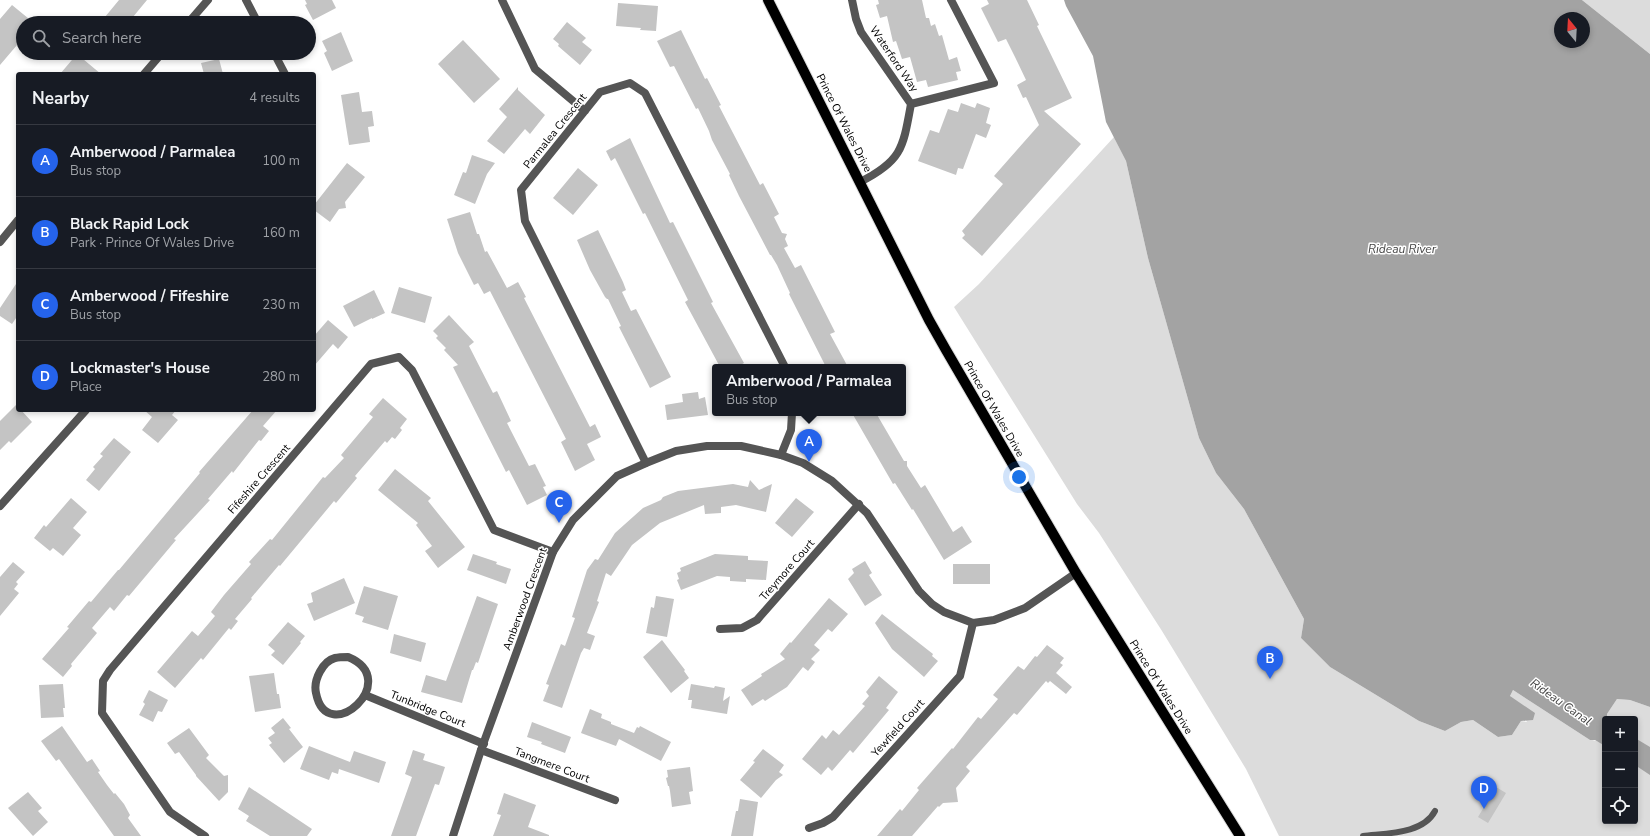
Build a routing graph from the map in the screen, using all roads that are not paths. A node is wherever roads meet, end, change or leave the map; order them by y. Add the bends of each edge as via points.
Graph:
1 (208, 0) edge
2 (246, 0) edge
3 (502, 0) edge
4 (768, 0) edge
5 (852, 0) edge
6 (951, 0) edge
7 (194, 16) edge
8 (254, 16) edge
9 (156, 60) edge
10 (278, 60) edge
11 (146, 72) edge
12 (284, 72) edge
13 (911, 104) junction
14 (585, 111) junction
15 (860, 182) junction
16 (16, 222) edge
17 (0, 242) edge
18 (783, 364) edge
19 (84, 412) edge
20 (792, 416) edge
21 (781, 455) junction
22 (646, 463) junction
23 (859, 504) junction
24 (0, 506) edge
25 (553, 552) junction
26 (1076, 573) junction
27 (973, 623) junction
28 (720, 629) dead end
29 (365, 695) junction
30 (483, 747) junction
31 (615, 800) dead end
32 (1435, 811) dead end
33 (809, 828) dead end
34 (205, 836) edge
35 (454, 836) edge
36 (1240, 836) edge
37 (1363, 836) edge

1 - 7 street
2 - 8 street
3 - 14 street via 535,69
4 - 15 main road, Prince Of Wales Drive
5 - 13 street, Waterford Way via 861,32
6 - 13 street via 994,83
9 - 11 street
10 - 12 street
13 - 15 street, Waterford Way via 907,129 894,159 879,172
14 - 18 street, Parmalea Crescent via 600,92 630,83 645,93
14 - 22 street, Parmalea Crescent via 521,190 524,221
15 - 26 main road, Prince Of Wales Drive via 928,320
16 - 17 street
19 - 24 street
20 - 21 street via 791,430
21 - 22 street, Amberwood Crescent via 741,446 707,446 676,451
21 - 23 street, Amberwood Crescent via 803,463 832,481
22 - 25 street, Amberwood Crescent via 617,476 573,520
23 - 27 street, Amberwood Crescent via 919,591 944,612
23 - 28 street, Treymore Court via 758,620 742,628
25 - 30 street, Amberwood Crescent
25 - 34 street, Fifeshire Crescent via 494,530 412,370 399,357 371,364 103,681 102,713 170,812
26 - 27 street, Amberwood Crescent via 1025,608 994,620
26 - 36 main road, Prince Of Wales Drive
27 - 33 street, Yewfield Court via 960,676 833,816
29 - 29 street via 366,672 355,660 348,657 334,658 322,669 316,684 316,692 326,710 339,715 347,712 356,707
29 - 30 street, Tunbridge Court
30 - 31 street, Tangmere Court
30 - 35 street, Amberwood Crescent
32 - 37 lane via 1431,818 1420,826

